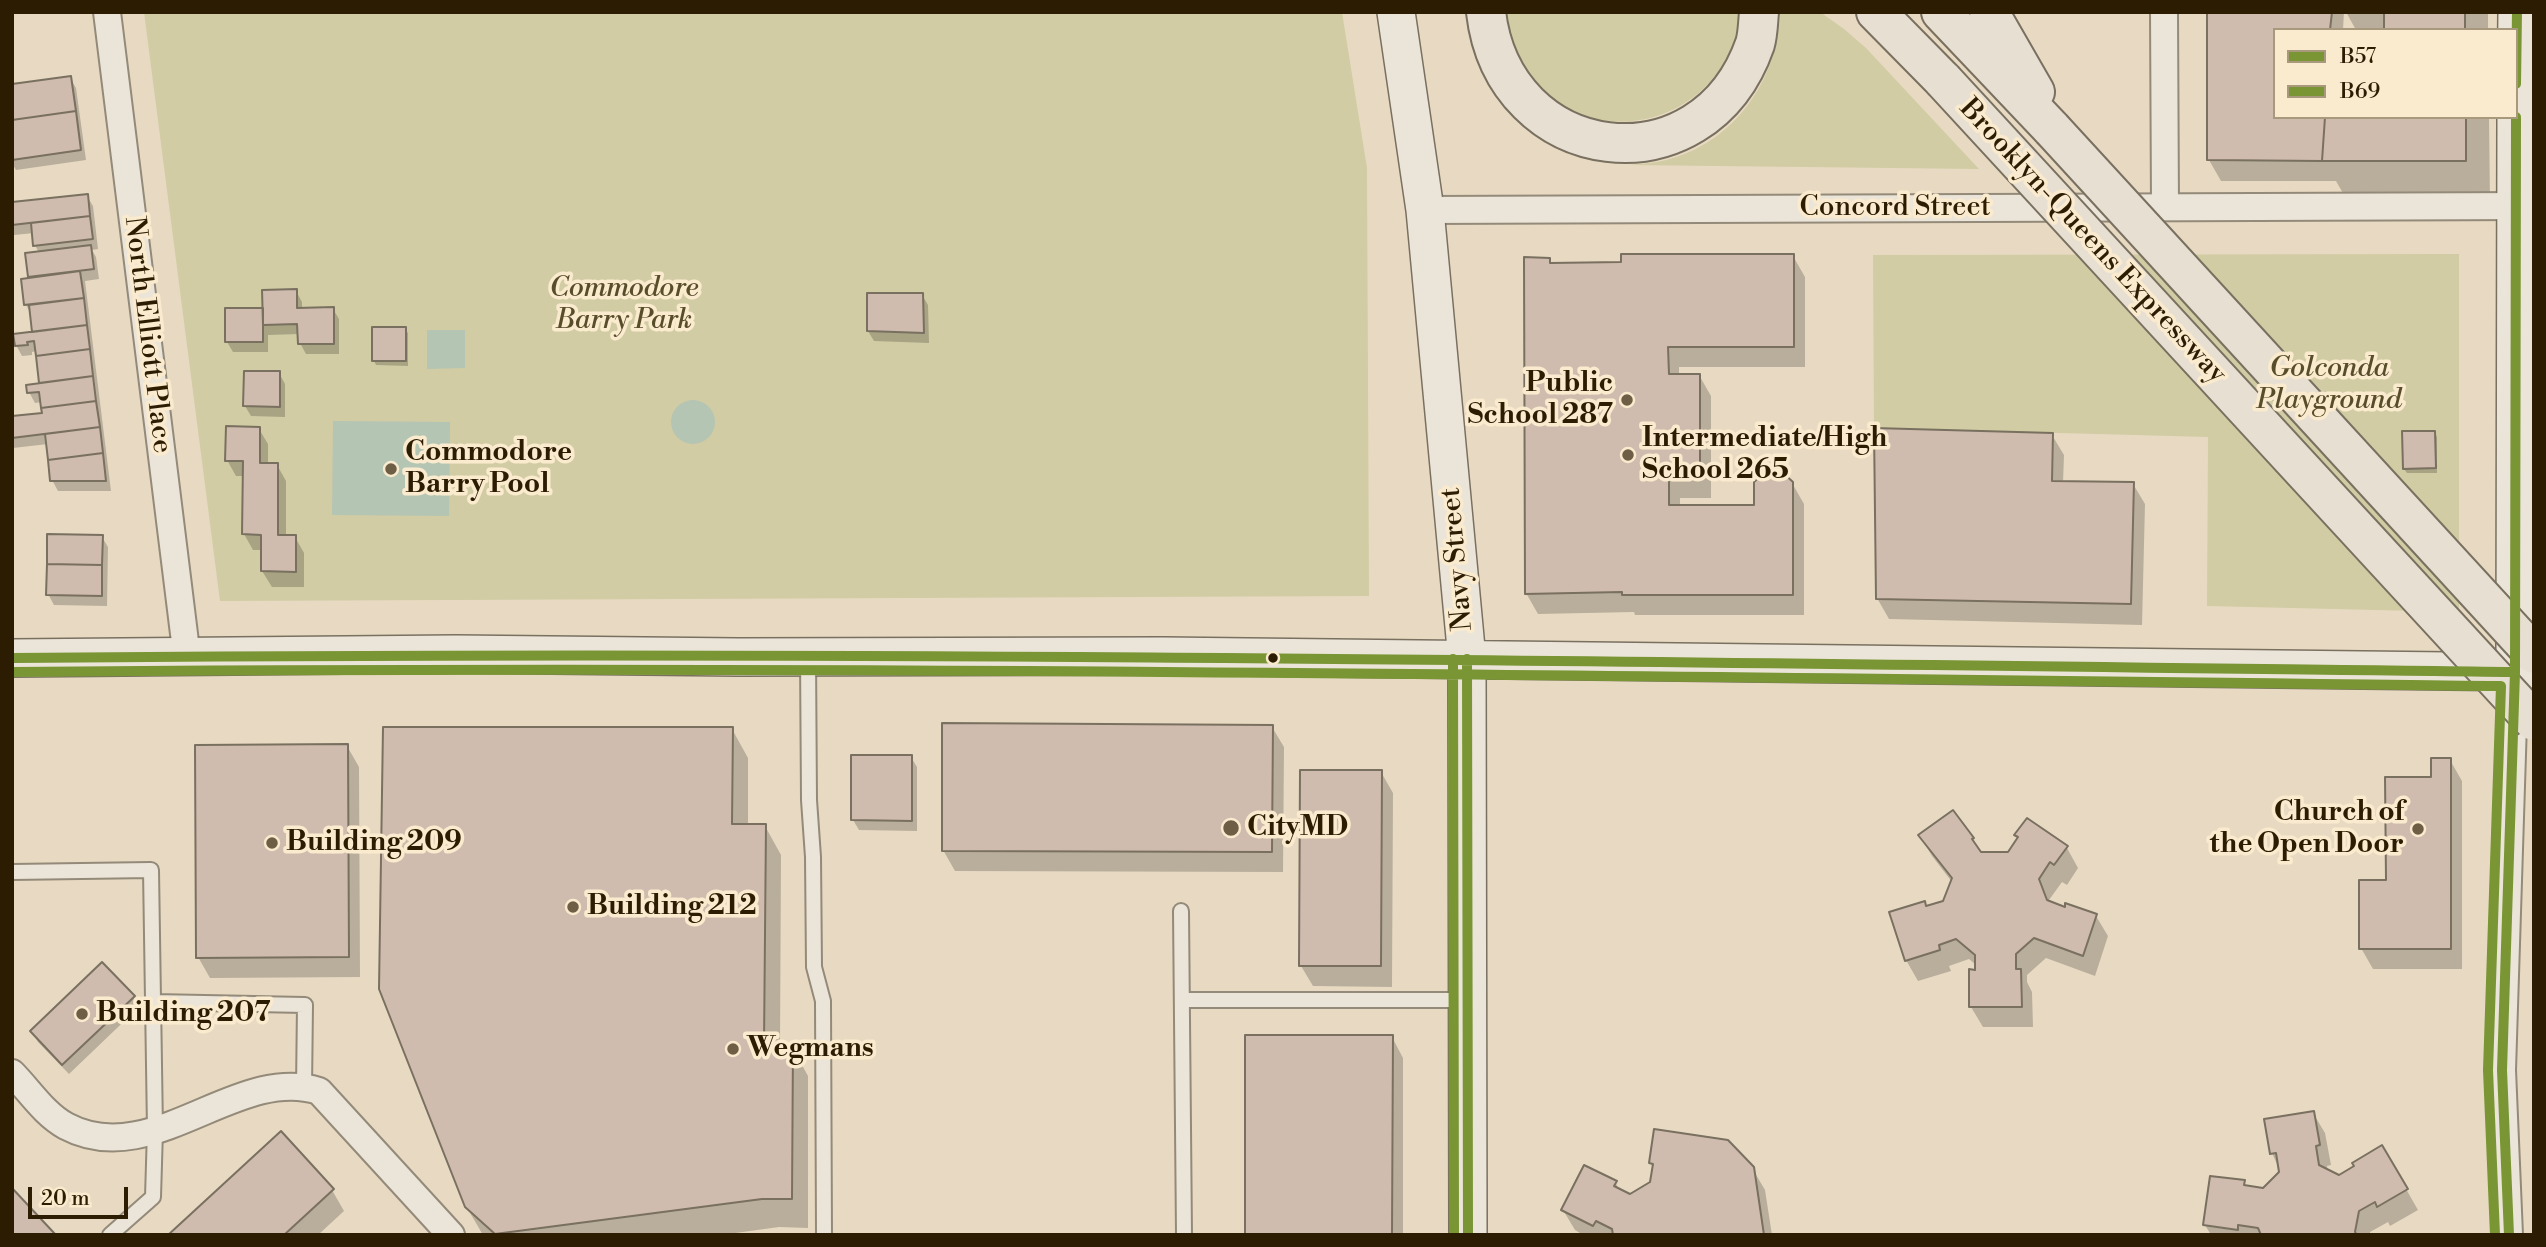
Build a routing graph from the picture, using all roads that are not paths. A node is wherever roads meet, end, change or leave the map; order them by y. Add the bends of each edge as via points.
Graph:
1 (107, 12) edge
2 (1396, 12) edge
3 (1486, 12) edge
4 (1759, 12) edge
5 (1877, 12) edge
6 (1941, 12) edge
7 (2164, 12) edge
8 (1988, 30) edge
9 (2516, 119) edge
10 (2525, 206) edge
11 (2165, 207) junction
12 (1425, 210) junction
13 (2525, 512) edge
14 (808, 657) junction
15 (12, 658) edge
16 (187, 658) junction
17 (1468, 659) junction
18 (2528, 666) edge
19 (2534, 721) edge
20 (12, 872) edge
21 (1181, 911) dead end
22 (1182, 1000) junction
23 (1468, 1000) junction
24 (153, 1002) junction
25 (12, 1073) edge
26 (304, 1088) junction
27 (155, 1130) junction
28 (110, 1235) edge
29 (451, 1235) edge
30 (824, 1235) edge
31 (1184, 1235) edge
32 (1468, 1235) edge
33 (2509, 1235) edge

1 - 16 street, North Elliott Place
2 - 12 main road, Navy Street
3 - 4 highway via 1504,72 1538,113 1561,129 1618,144 1654,141 1685,129 1709,112 1744,68 1756,42
5 - 19 highway, Brooklyn-Queens Expressway, bridge
6 - 8 highway
7 - 11 street
8 - 18 highway, Brooklyn-Queens Expressway, bridge via 2026,75 2052,129
9 - 10 main road
10 - 11 street, Concord Street
10 - 13 main road
11 - 12 street, Concord Street
12 - 17 main road, Navy Street
13 - 18 main road
14 - 16 main road via 456,654
14 - 17 main road
14 - 30 lane via 814,967 823,1001
15 - 16 main road
17 - 18 main road
17 - 23 main road, Navy Street
18 - 33 street via 2502,1070
20 - 24 lane via 151,870
21 - 22 lane
22 - 23 lane
22 - 31 lane
23 - 32 main road, Navy Street
24 - 26 lane via 305,1005
24 - 27 lane
25 - 27 street via 53,1117 77,1131 109,1138
26 - 27 street via 254,1093
26 - 29 street via 319,1091
27 - 28 lane via 153,1197

